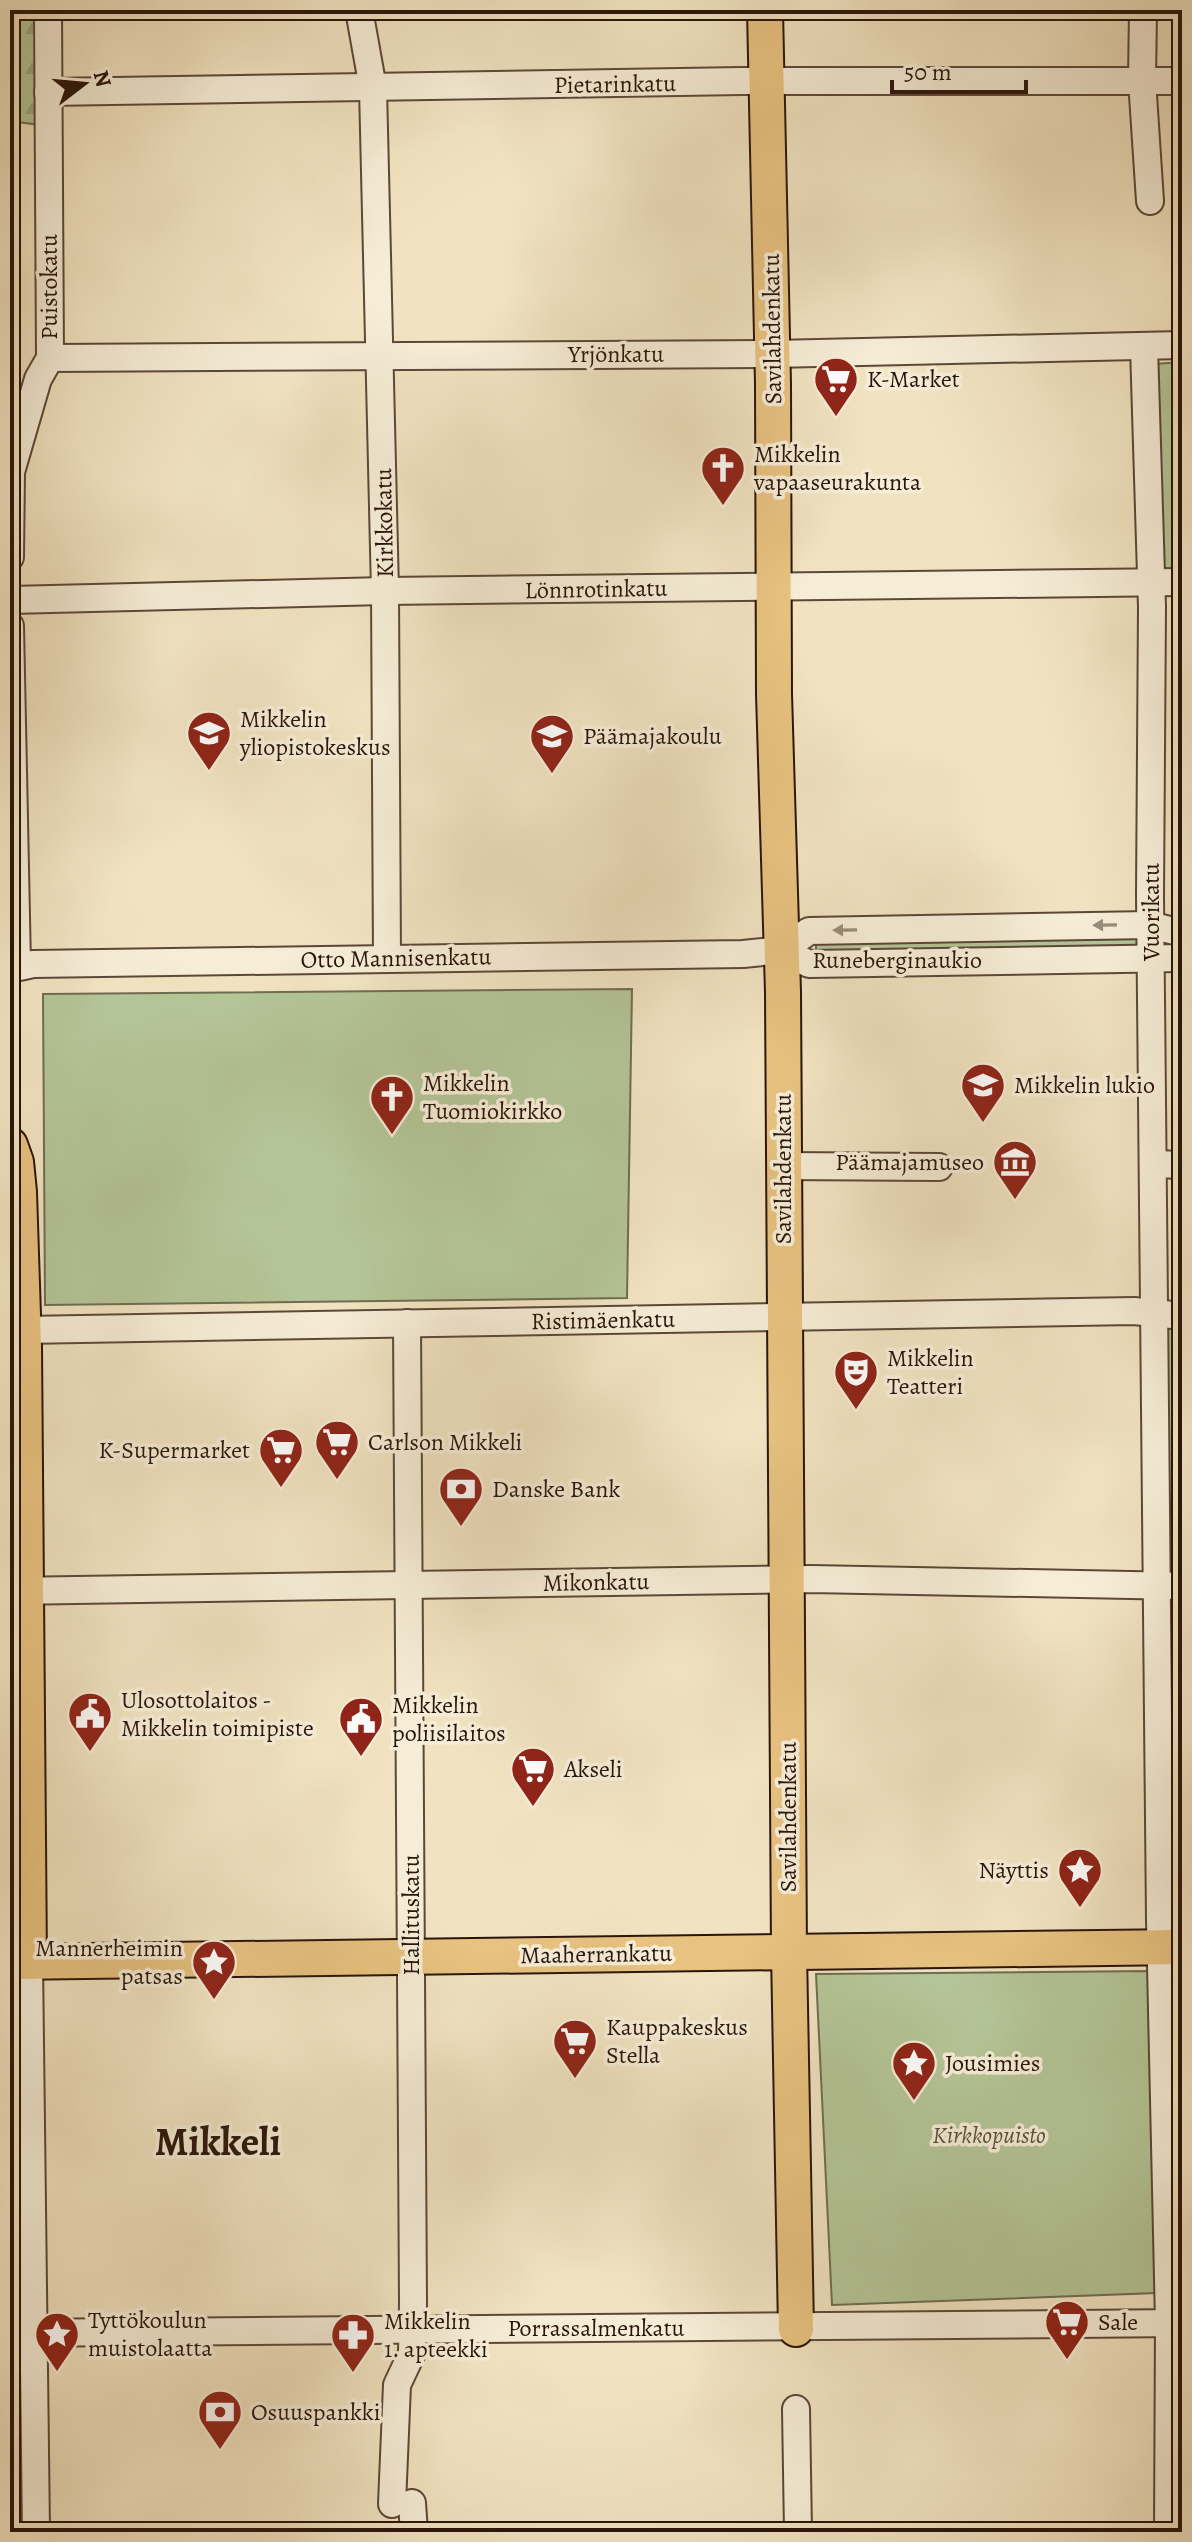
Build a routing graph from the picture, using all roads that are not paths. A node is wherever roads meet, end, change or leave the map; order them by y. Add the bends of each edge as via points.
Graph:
1 (48, 10) edge
2 (359, 10) edge
3 (765, 10) edge
4 (1143, 10) edge
5 (1142, 80) junction
6 (1182, 81) edge
7 (766, 82) junction
8 (373, 88) junction
9 (48, 92) junction
10 (1150, 201) dead end
11 (1182, 345) edge
12 (1144, 347) junction
13 (381, 354) junction
14 (773, 354) junction
15 (50, 358) junction
16 (11, 472) edge
17 (10, 557) edge
18 (1182, 582) edge
19 (1151, 583) junction
20 (773, 588) junction
21 (385, 591) junction
22 (10, 600) edge
23 (10, 626) edge
24 (1150, 925) junction
25 (1182, 933) edge
26 (782, 950) junction
27 (387, 958) junction
28 (1182, 958) edge
29 (1151, 959) junction
30 (14, 967) edge
31 (10, 1145) edge
32 (1155, 1164) junction
33 (1182, 1165) edge
34 (782, 1166) junction
35 (939, 1167) dead end
36 (1156, 1311) junction
37 (1182, 1316) edge
38 (785, 1318) junction
39 (407, 1323) junction
40 (23, 1330) junction
41 (786, 1580) junction
42 (408, 1585) junction
43 (1170, 1585) edge
44 (19, 1591) edge
45 (1172, 1947) edge
46 (789, 1952) junction
47 (411, 1957) junction
48 (20, 1962) edge
49 (1176, 2323) edge
50 (412, 2328) junction
51 (796, 2329) junction
52 (21, 2333) edge
53 (796, 2409) dead end
54 (36, 2532) edge
55 (414, 2532) edge
56 (798, 2532) edge
57 (1168, 2532) edge

1 - 9 street, Puistokatu
2 - 8 street, Kirkkokatu
3 - 7 main road, Savilahdenkatu
4 - 5 street
5 - 6 street, Pietarinkatu
5 - 7 street, Pietarinkatu
5 - 10 street
7 - 8 street, Pietarinkatu
7 - 14 main road, Savilahdenkatu
8 - 9 street, Pietarinkatu
8 - 13 street, Kirkkokatu
9 - 15 street, Puistokatu
11 - 12 street, Yrjönkatu
12 - 14 street, Yrjönkatu
12 - 19 street, Vuorikatu
13 - 14 street, Yrjönkatu
13 - 15 street, Yrjönkatu
13 - 21 street, Kirkkokatu
14 - 20 main road, Savilahdenkatu
15 - 16 street, Puistokatu via 38,379
16 - 17 street, Puistokatu
18 - 19 street, Lönnrotinkatu
19 - 20 street, Lönnrotinkatu
19 - 24 street, Vuorikatu
20 - 21 street, Lönnrotinkatu
20 - 26 main road, Savilahdenkatu
21 - 22 street, Lönnrotinkatu
21 - 27 street, Kirkkokatu
23 - 30 street
24 - 25 street, Runeberginaukio
24 -> 26 street, Runeberginaukio via 809,931
24 - 29 street, Vuorikatu
26 - 27 street, Otto Mannisenkatu
26 - 29 street, Runeberginaukio via 809,964
26 - 34 main road, Savilahdenkatu
27 - 30 street, Otto Mannisenkatu
28 - 29 street, Runeberginaukio
29 - 32 street, Vuorikatu
31 - 40 main road via 18,1177
32 - 33 street
32 - 36 street, Vuorikatu
34 - 35 street
34 - 38 main road, Savilahdenkatu
36 - 37 street, Ristimäenkatu
36 - 38 street, Ristimäenkatu
36 - 43 street, Vuorikatu
38 - 39 street, Ristimäenkatu
38 - 41 main road, Savilahdenkatu
39 - 40 street, Ristimäenkatu
39 - 42 street, Hallituskatu
40 - 44 main road
41 - 42 street, Mikonkatu
41 - 43 street, Mikonkatu
41 - 46 main road, Savilahdenkatu
42 - 44 street, Mikonkatu
42 - 47 street, Hallituskatu
43 - 45 street, Vuorikatu
44 - 48 main road
45 - 46 main road, Maaherrankatu
45 - 49 street, Vuorikatu
46 - 47 main road, Maaherrankatu
46 - 51 main road, Savilahdenkatu
47 - 48 main road, Maaherrankatu
47 - 50 street, Hallituskatu
48 - 52 street
49 - 51 street, Porrassalmenkatu
49 - 57 street, Vuorikatu
50 - 51 street, Porrassalmenkatu
50 - 52 street, Porrassalmenkatu
50 - 55 street, Hallituskatu via 412,2353 397,2385 402,2503
52 - 54 street
53 - 56 street

